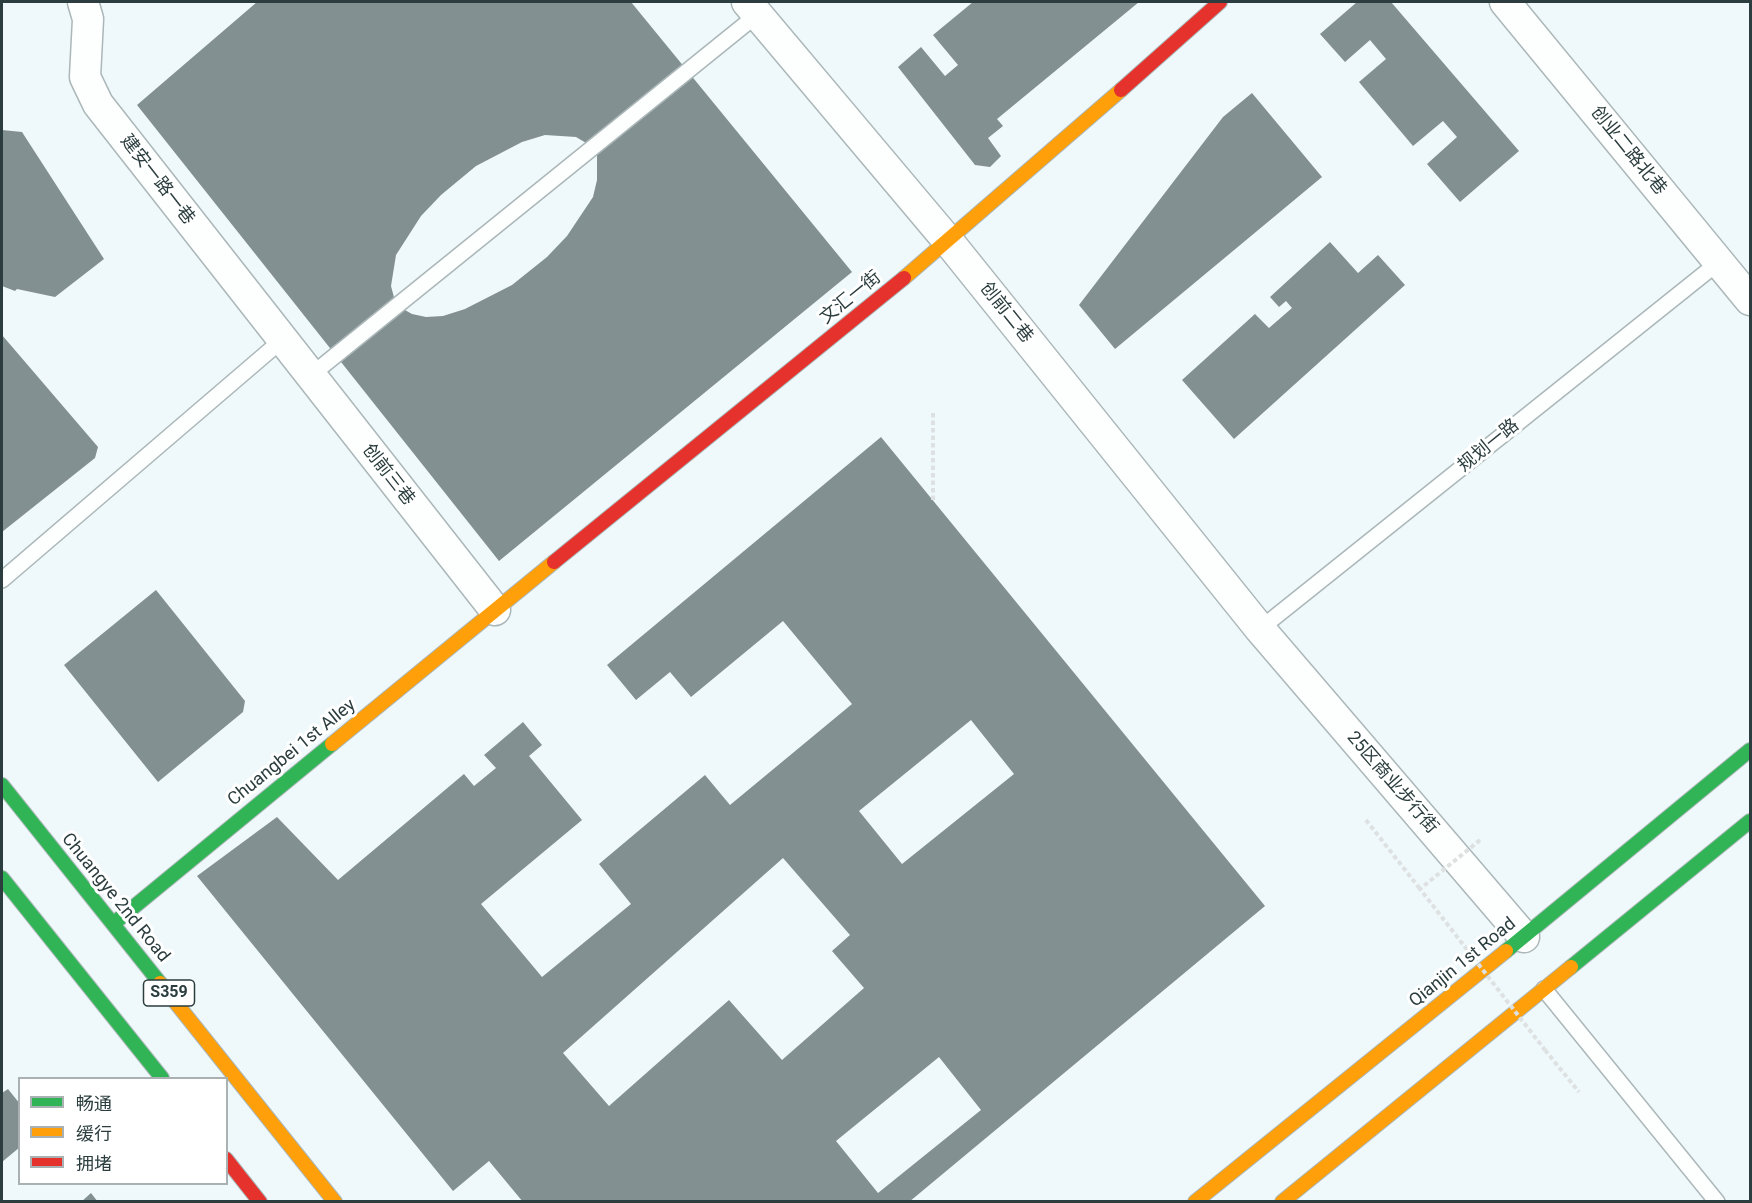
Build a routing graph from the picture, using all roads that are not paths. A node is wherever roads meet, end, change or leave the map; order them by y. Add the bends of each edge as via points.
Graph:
1 (83, 2) edge
2 (1220, 2) edge
3 (1505, 2) edge
4 (753, 8) edge
5 (949, 242) junction
6 (1719, 262) junction
7 (1750, 300) edge
8 (282, 340) junction
9 (310, 376) junction
10 (2, 580) edge
11 (495, 610) junction
12 (1260, 629) junction
13 (1750, 750) edge
14 (2, 785) edge
15 (1750, 821) edge
16 (2, 878) edge
17 (113, 924) junction
18 (1524, 938) junction
19 (1544, 989) junction
20 (161, 1077) edge
21 (228, 1162) edge
22 (260, 1202) edge
23 (336, 1202) edge
24 (1195, 1202) edge
25 (1281, 1202) edge
26 (1717, 1202) edge

1 - 8 street, 建安一路一巷 via 88,19 85,77 98,104
2 - 5 main road, 文汇一街
3 - 6 street, 创业二路北巷
4 - 5 street, 创前二巷
4 - 9 lane
5 - 11 main road, 文汇一街
5 - 12 street, 创前二巷
6 - 7 street, 创业二路北巷
6 - 12 lane, 规划一路
8 - 9 street, 创前三巷
8 - 10 lane
9 - 11 street, 创前三巷
11 - 17 main road, Chuangbei 1st Alley
12 - 18 street, 25区商业步行街
13 - 18 main road, Qianjin 1st Road
14 - 17 main road, Chuangye 2nd Road / S359
15 - 19 main road
16 - 20 main road
17 - 23 main road, Chuangye 2nd Road / S359
18 - 24 main road, Qianjin 1st Road
19 - 25 main road
19 - 26 lane
21 - 22 main road

